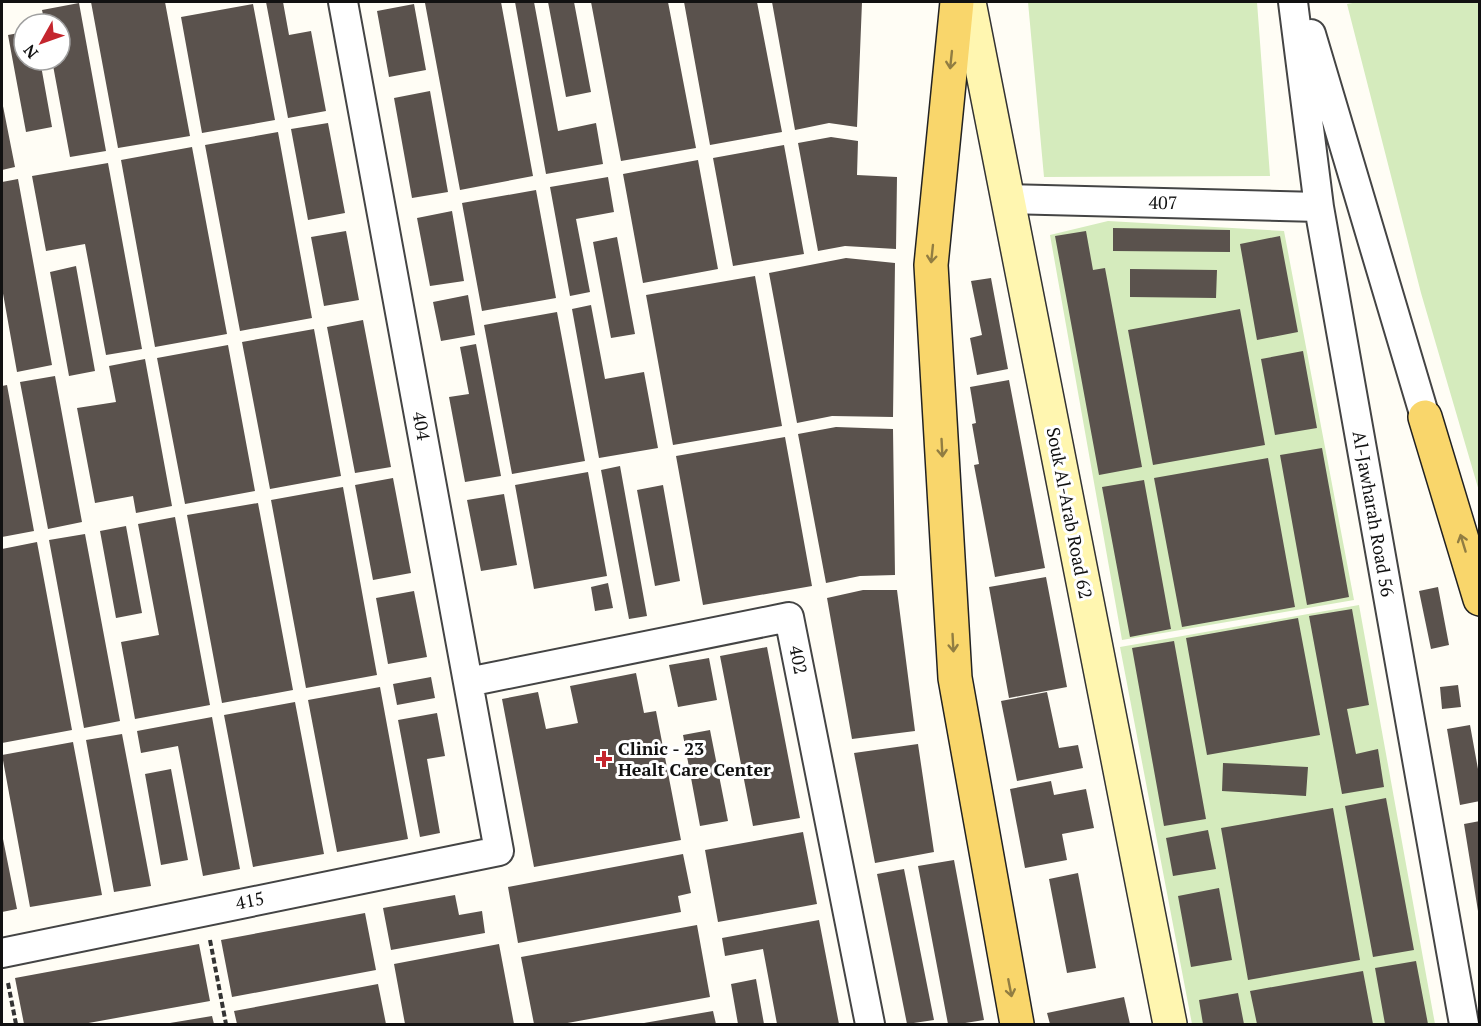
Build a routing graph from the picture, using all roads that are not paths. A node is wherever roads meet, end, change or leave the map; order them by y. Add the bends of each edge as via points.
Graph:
1 (343, 2) edge
2 (957, 2) edge
3 (969, 2) edge
4 (1293, 2) edge
5 (1301, 2) edge
6 (1008, 199) junction
7 (1319, 207) junction
8 (1425, 417) joint
9 (1479, 599) edge
10 (468, 682) junction
11 (499, 850) joint
12 (2, 953) edge
13 (870, 1024) edge
14 (1017, 1024) edge
15 (1170, 1024) edge
16 (1464, 1024) edge

1 - 10 street, 404
2 -> 14 main road via 931,265 955,678
3 - 6 main road, Souk Al-Arab Road 62
4 - 7 street, Al-Jawharah Road 56
5 - 8 street
6 - 7 street, 407
6 - 15 main road, Souk Al-Arab Road 62
7 - 16 street, Al-Jawharah Road 56
9 -> 8 main road
10 - 11 street, 404
10 - 13 street, 402 via 789,617
11 - 12 street, 415

